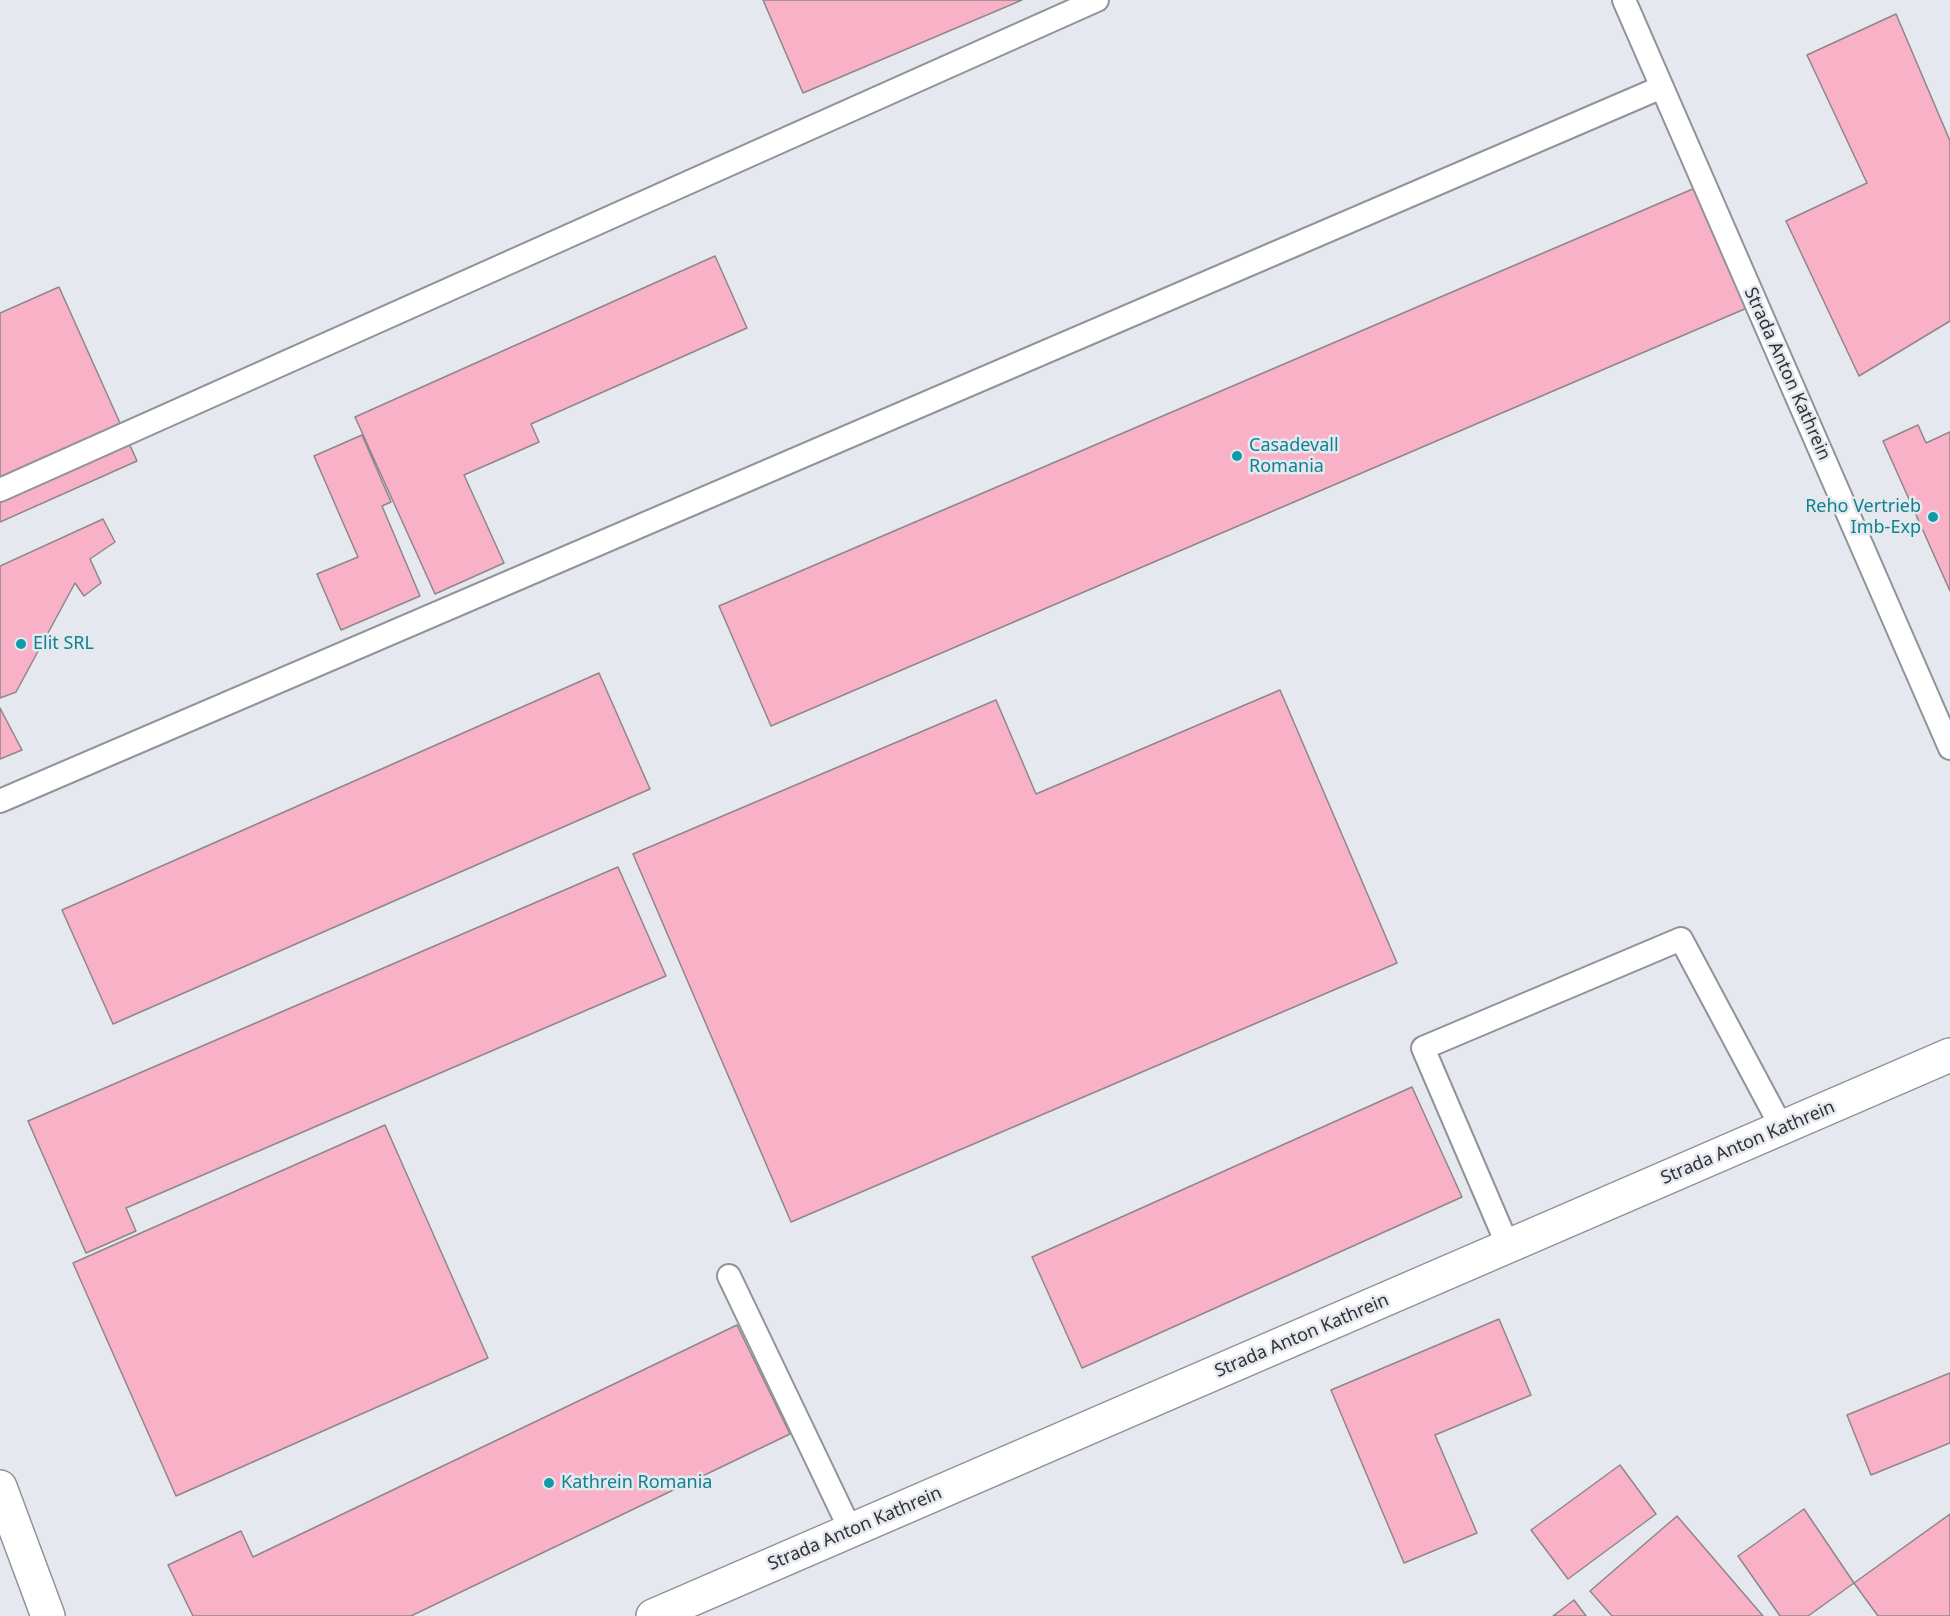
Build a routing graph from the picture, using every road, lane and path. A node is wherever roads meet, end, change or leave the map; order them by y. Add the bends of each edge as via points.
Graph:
1 (1097, 0) edge
2 (1624, 0) edge
3 (1662, 87) junction
4 (0, 490) edge
5 (1950, 748) edge
6 (0, 801) edge
7 (1950, 1056) edge
8 (1782, 1128) junction
9 (1508, 1246) junction
10 (729, 1276) dead end
11 (0, 1487) edge
12 (851, 1531) junction
13 (48, 1616) edge
14 (653, 1616) edge

1 - 4 lane
2 - 3 lane, Strada Anton Kathrein
3 - 5 lane, Strada Anton Kathrein
3 - 6 lane
7 - 8 street, Strada Anton Kathrein
8 - 9 street, Strada Anton Kathrein
8 - 9 lane via 1682,939 1424,1048
9 - 12 street, Strada Anton Kathrein
10 - 12 lane
11 - 13 street
12 - 14 street, Strada Anton Kathrein

